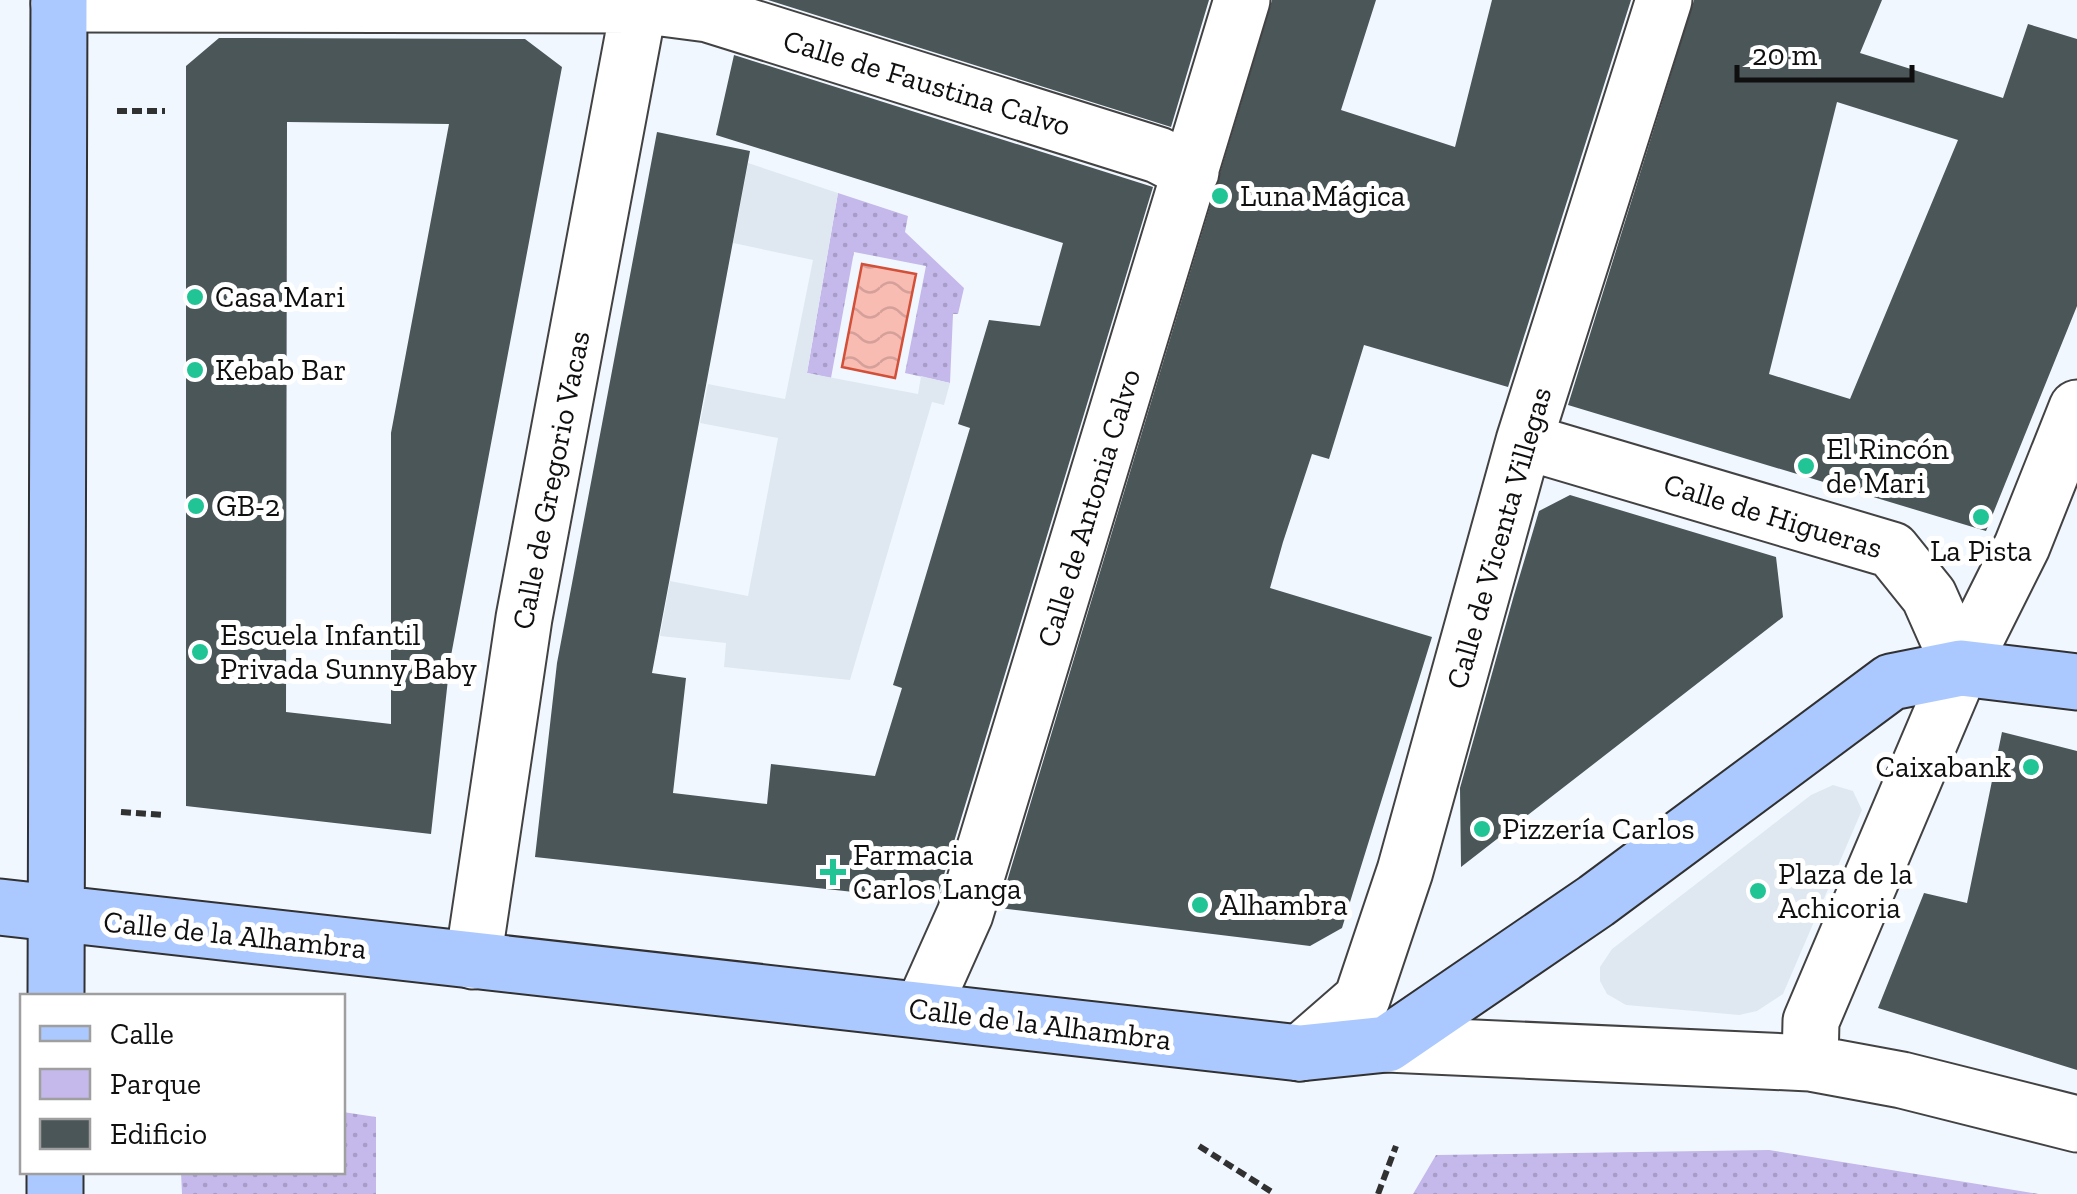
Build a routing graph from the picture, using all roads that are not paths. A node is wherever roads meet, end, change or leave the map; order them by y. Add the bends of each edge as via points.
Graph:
1 (1242, 0) edge
2 (1664, 0) edge
3 (58, 2) edge
4 (640, 2) edge
5 (1191, 172) junction
6 (2077, 408) edge
7 (1524, 441) junction
8 (1961, 668) junction
9 (2077, 682) edge
10 (0, 907) edge
11 (56, 915) junction
12 (473, 961) junction
13 (56, 994) edge
14 (922, 1010) junction
15 (1386, 1044) junction
16 (1300, 1053) junction
17 (1810, 1063) junction
18 (2077, 1124) edge

1 - 5 street, Calle de Antonia Calvo
2 - 7 street, Calle de Vicenta Villegas
3 - 4 street, Calle de Faustina Calvo
3 - 11 main road
4 - 5 street, Calle de Faustina Calvo via 708,14 1158,155
4 - 12 street, Calle de Gregorio Vacas via 524,618
5 - 14 street, Calle de Antonia Calvo via 965,914
6 - 8 street via 2022,546
7 - 8 street, Calle de Higueras via 1892,550 1929,596
7 - 16 street, Calle de Vicenta Villegas via 1405,871 1362,999
8 - 9 main road
8 - 15 main road via 1891,682 1596,901
8 - 17 street via 1811,1022
10 - 11 main road, Calle de la Alhambra
11 - 12 main road, Calle de la Alhambra
11 - 13 main road
12 - 14 main road, Calle de la Alhambra
14 - 16 main road, Calle de la Alhambra
15 - 16 main road, Calle de la Alhambra
15 - 17 street, Calle de la Alhambra
17 - 18 street, Calle de la Alhambra

